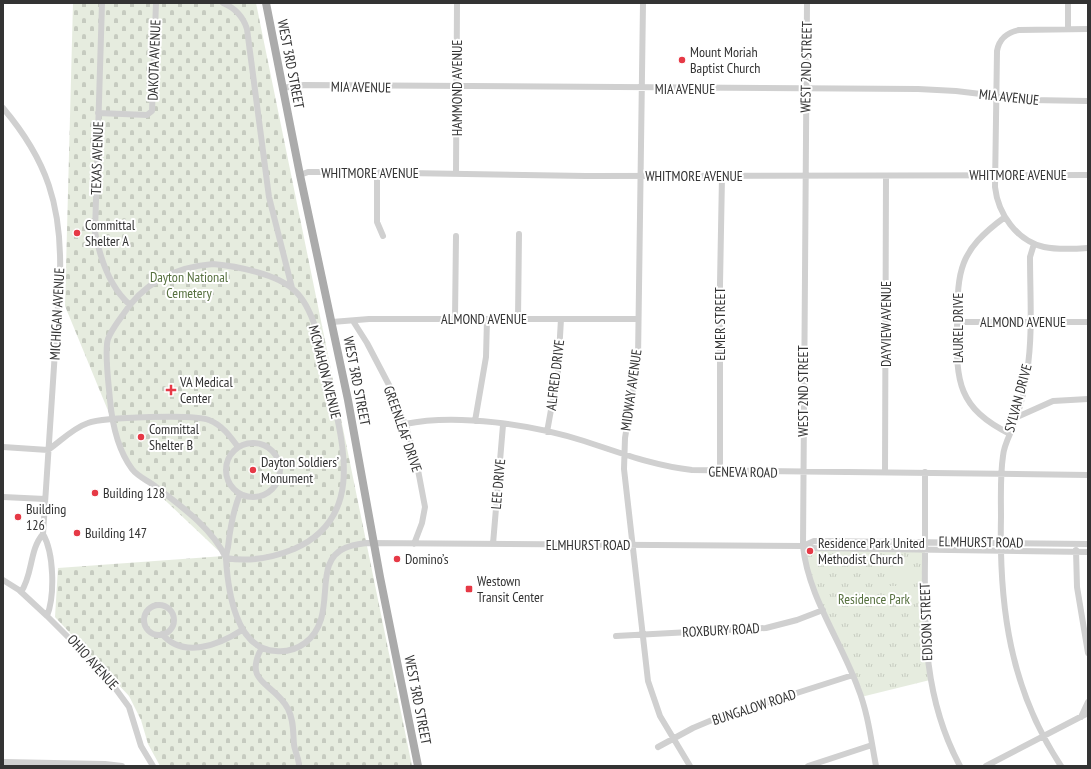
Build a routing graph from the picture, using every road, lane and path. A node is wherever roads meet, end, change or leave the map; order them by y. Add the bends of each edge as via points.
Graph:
1 (102, 3) edge
2 (156, 3) edge
3 (223, 3) edge
4 (266, 3) edge
5 (457, 3) edge
6 (643, 3) edge
7 (807, 3) edge
8 (1068, 3) edge
9 (1088, 29) edge
10 (1068, 30) junction
11 (282, 88) junction
12 (457, 88) junction
13 (642, 88) junction
14 (806, 89) junction
15 (996, 96) junction
16 (1088, 101) edge
17 (3, 108) edge
18 (98, 113) junction
19 (377, 173) junction
20 (456, 173) junction
21 (300, 175) junction
22 (640, 175) junction
23 (995, 175) junction
24 (1088, 175) edge
25 (722, 176) junction
26 (805, 176) junction
27 (886, 176) junction
28 (1005, 218) junction
29 (519, 234) dead end
30 (383, 236) dead end
31 (456, 236) dead end
32 (1034, 244) junction
33 (1088, 248) edge
34 (292, 288) junction
35 (129, 304) junction
36 (455, 319) junction
37 (487, 319) junction
38 (518, 319) junction
39 (561, 319) junction
40 (637, 319) junction
41 (353, 321) junction
42 (332, 322) junction
43 (957, 322) junction
44 (1029, 322) junction
45 (1088, 322) edge
46 (1088, 399) edge
47 (1017, 417) junction
48 (112, 419) junction
49 (474, 421) junction
50 (405, 424) junction
51 (503, 424) junction
52 (547, 432) junction
53 (1010, 434) junction
54 (3, 447) edge
55 (238, 447) junction
56 (48, 450) junction
57 (624, 455) junction
58 (720, 471) junction
59 (803, 472) junction
60 (885, 472) junction
61 (925, 472) junction
62 (1002, 473) junction
63 (1088, 475) edge
64 (240, 494) junction
65 (3, 497) edge
66 (45, 499) junction
67 (43, 534) junction
68 (925, 542) junction
69 (374, 543) junction
70 (1000, 543) junction
71 (414, 544) junction
72 (493, 544) junction
73 (1076, 544) junction
74 (1088, 544) edge
75 (631, 545) junction
76 (803, 546) junction
77 (925, 550) junction
78 (1000, 552) junction
79 (1076, 552) junction
80 (1088, 552) edge
81 (226, 558) junction
82 (3, 580) edge
83 (21, 592) junction
84 (823, 610) junction
85 (47, 616) junction
86 (242, 630) junction
87 (162, 634) junction
88 (641, 634) junction
89 (616, 636) dead end
90 (261, 648) junction
91 (1088, 653) edge
92 (853, 675) junction
93 (1088, 702) edge
94 (1088, 713) edge
95 (1081, 717) junction
96 (1044, 736) junction
97 (673, 738) junction
98 (872, 745) junction
99 (658, 747) dead end
100 (3, 762) edge
101 (122, 766) edge
102 (153, 766) edge
103 (298, 766) edge
104 (418, 766) edge
105 (690, 766) edge
106 (808, 766) edge
107 (876, 766) edge
108 (960, 766) edge
109 (986, 766) edge
110 (1061, 766) edge

1 - 18 street, TEXAS AVENUE
2 - 18 street, DAKOTA AVENUE via 152,111 147,115
3 - 34 street, MCMAHON AVENUE via 244,20 247,29 269,197
4 - 11 main road, WEST 3RD STREET
5 - 12 street, HAMMOND AVENUE
6 - 13 street, MIDWAY AVENUE
7 - 14 street, WEST 2ND STREET
8 - 10 street
9 - 10 street
10 - 15 street via 1020,30 1006,36 1000,42 997,51
11 - 12 street, MIA AVENUE
11 - 21 main road, WEST 3RD STREET
12 - 13 street, MIA AVENUE
12 - 20 street, HAMMOND AVENUE
13 - 14 street, MIA AVENUE
13 - 22 street, MIDWAY AVENUE
14 - 15 street, MIA AVENUE via 943,90
14 - 26 street, WEST 2ND STREET
15 - 16 street, MIA AVENUE via 1041,101
15 - 23 street
17 - 56 street, MICHIGAN AVENUE via 24,133 40,160 54,201 59,227 60,275
18 - 35 street, TEXAS AVENUE via 94,216 96,237 108,275 122,298
19 - 20 street, WHITMORE AVENUE
19 - 21 street, WHITMORE AVENUE via 308,172
19 - 30 street via 377,222
20 - 22 street, WHITMORE AVENUE
21 - 42 main road, WEST 3RD STREET
22 - 25 street, WHITMORE AVENUE
22 - 40 street, MIDWAY AVENUE
23 - 24 street, WHITMORE AVENUE
23 - 27 street, WHITMORE AVENUE
23 - 28 street via 997,198
25 - 26 street, WHITMORE AVENUE
25 - 58 street, ELMER STREET
26 - 27 street, WHITMORE AVENUE
26 - 59 street, WEST 2ND STREET
27 - 60 street, DAYVIEW AVENUE
28 - 32 street
28 - 43 street, LAUREL DRIVE via 982,236 964,263 957,287
29 - 38 street
31 - 36 street
32 - 33 street via 1052,248
32 - 44 street, SYLVAN DRIVE via 1030,257
34 - 35 street via 239,268 203,265 181,269 161,278
34 - 81 street, MCMAHON AVENUE via 298,293 311,317 323,353 341,440 343,488 330,523 305,543 268,558
35 - 48 street via 107,341
36 - 37 street, ALMOND AVENUE
36 - 41 street, ALMOND AVENUE
37 - 38 street, ALMOND AVENUE
37 - 49 street via 484,372
38 - 39 street, ALMOND AVENUE
39 - 40 street, ALMOND AVENUE
39 - 52 street, ALFRED DRIVE via 558,371
40 - 57 street, MIDWAY AVENUE via 637,369
41 - 42 street, ALMOND AVENUE
41 - 50 street, GREENLEAF DRIVE via 381,369
42 - 69 main road, WEST 3RD STREET
43 - 44 street, ALMOND AVENUE
43 - 53 street, LAUREL DRIVE via 957,367 965,395 984,419
44 - 45 street, ALMOND AVENUE
44 - 47 street, SYLVAN DRIVE via 1027,372
46 - 47 street via 1053,401
47 - 53 street, SYLVAN DRIVE
48 - 55 street via 200,418 224,429
48 - 56 street via 97,420 83,425
48 - 81 street via 132,469 197,521
49 - 50 street, GENEVA ROAD
49 - 51 street, GENEVA ROAD
50 - 71 street, GREENLEAF DRIVE via 424,502 424,518
51 - 52 street, GENEVA ROAD
51 - 72 street, LEE DRIVE
52 - 57 street, GENEVA ROAD
53 - 62 street, SYLVAN DRIVE via 1002,457
54 - 56 street
55 - 64 street via 230,456 227,472 231,485
55 - 64 street via 251,443 264,445 277,457 280,470 276,484 268,492 254,496
56 - 66 street, MICHIGAN AVENUE
57 - 58 street, GENEVA ROAD via 668,467
57 - 75 street, MIDWAY AVENUE
58 - 59 street, GENEVA ROAD
59 - 60 street, GENEVA ROAD
59 - 76 street, WEST 2ND STREET
60 - 61 street, GENEVA ROAD
61 - 62 street, GENEVA ROAD
61 - 68 street, EDISON STREET
62 - 63 street, GENEVA ROAD
62 - 70 street, SYLVAN DRIVE
64 - 81 street via 233,515
65 - 66 street
66 - 67 street, MICHIGAN AVENUE
67 - 83 street, MICHIGAN AVENUE via 37,543 27,582
67 - 85 street, MICHIGAN AVENUE via 52,567
68 - 70 street, ELMHURST ROAD
68 - 76 street, ELMHURST ROAD via 814,541
68 - 77 street, EDISON STREET
69 - 71 street, ELMHURST ROAD
69 - 90 street, ELMHURST ROAD via 348,546 332,558 327,571 324,614 312,637 290,650
69 - 104 main road, WEST 3RD STREET
70 - 73 street, ELMHURST ROAD
70 - 78 street, SYLVAN DRIVE
71 - 72 street, ELMHURST ROAD
72 - 75 street, ELMHURST ROAD
73 - 74 street, ELMHURST ROAD
73 - 79 street
75 - 76 street, ELMHURST ROAD
75 - 88 street, MIDWAY AVENUE
76 - 77 street, ELMHURST ROAD
76 - 84 street, WEST 2ND STREET via 807,570
77 - 78 street, ELMHURST ROAD
77 - 108 street, EDISON STREET via 925,642 930,680 944,729
78 - 79 street, ELMHURST ROAD
78 - 96 street, SYLVAN DRIVE via 1002,597 1011,648 1024,692
79 - 80 street, ELMHURST ROAD
79 - 91 street via 1077,587
81 - 86 street via 234,606
82 - 83 street, OHIO AVENUE
83 - 85 street, OHIO AVENUE
84 - 88 street, ROXBURY ROAD via 766,628
84 - 92 street, WEST 2ND STREET
85 - 102 street, OHIO AVENUE via 77,644 124,697 132,713 141,746
86 - 87 street via 213,645 195,647 173,644
86 - 90 street
87 - 87 street via 149,631 144,624 146,613 155,606 168,609 173,618 170,629
88 - 89 street, ROXBURY ROAD
88 - 97 street, MIDWAY AVENUE via 650,689 660,716
90 - 103 street via 255,661 256,672 261,681 280,697 288,709
92 - 97 street, BUNGALOW ROAD via 712,720
92 - 98 street, WEST 2ND STREET via 864,705
93 - 95 street
94 - 95 street
95 - 96 street
96 - 109 street
96 - 110 street, SYLVAN DRIVE
97 - 99 street, BUNGALOW ROAD
97 - 105 street, MIDWAY AVENUE
98 - 106 street
98 - 107 street, WEST 2ND STREET
100 - 101 street

